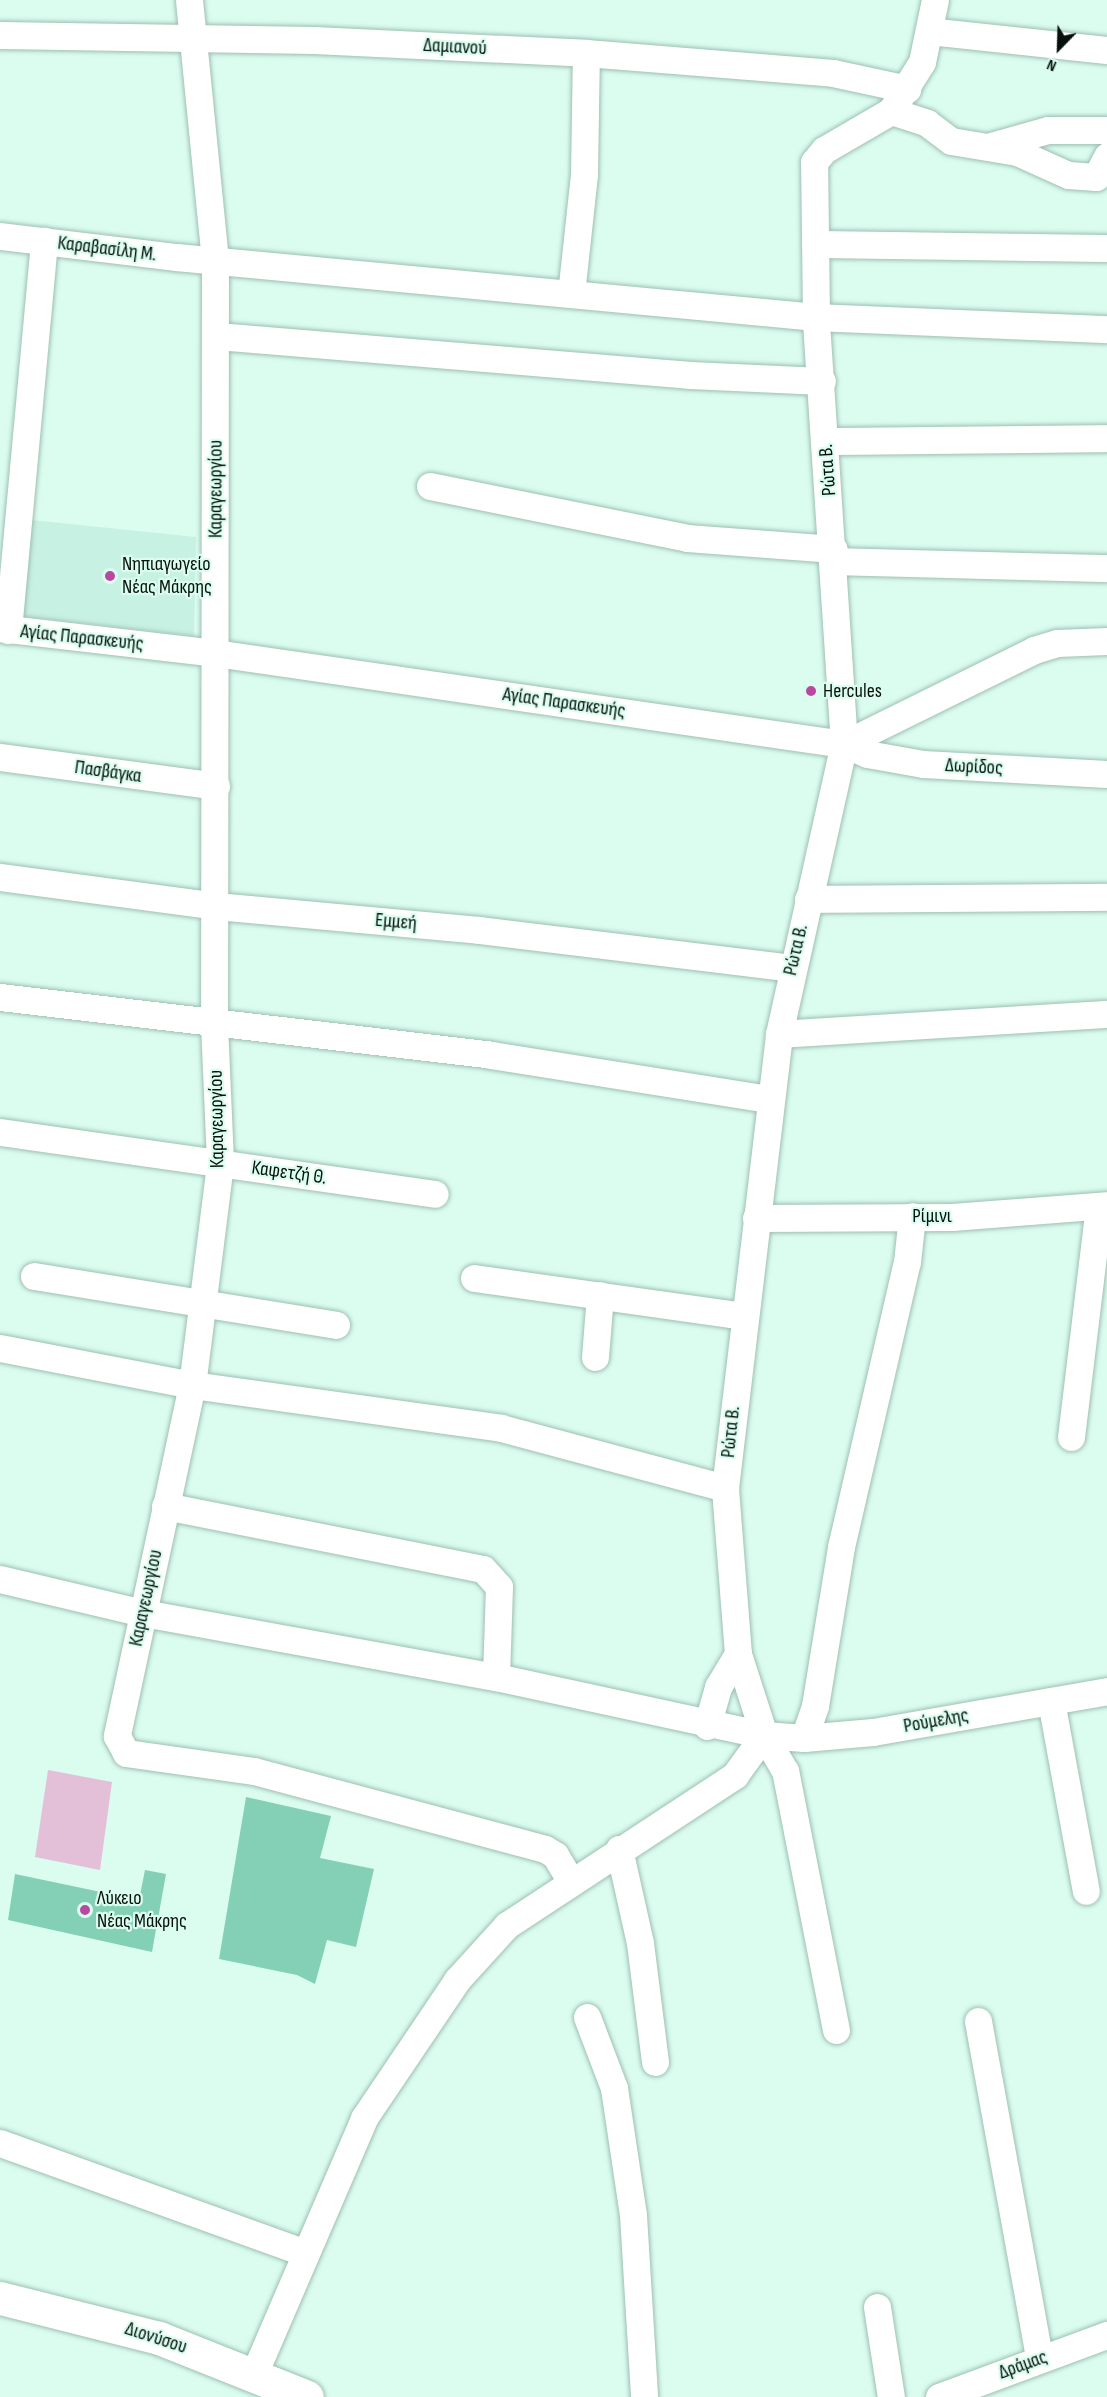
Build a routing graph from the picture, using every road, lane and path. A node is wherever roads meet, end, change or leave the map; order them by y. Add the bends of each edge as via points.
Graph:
1 (189, 0) edge
2 (935, 0) edge
3 (929, 31) junction
4 (0, 35) edge
5 (194, 39) junction
6 (1107, 50) edge
7 (586, 53) junction
8 (907, 89) junction
9 (891, 111) junction
10 (1107, 130) edge
11 (991, 147) junction
12 (1107, 156) edge
13 (0, 236) edge
14 (44, 241) junction
15 (815, 244) junction
16 (1107, 248) edge
17 (215, 259) junction
18 (571, 294) junction
19 (816, 317) junction
20 (1107, 329) edge
21 (217, 336) junction
22 (822, 381) junction
23 (1107, 438) edge
24 (826, 441) junction
25 (430, 486) dead end
26 (835, 555) junction
27 (1107, 568) edge
28 (4, 629) edge
29 (1107, 641) edge
30 (215, 653) junction
31 (844, 744) junction
32 (0, 757) edge
33 (1107, 774) edge
34 (216, 786) junction
35 (0, 877) edge
36 (1107, 897) edge
37 (808, 899) junction
38 (216, 906) junction
39 (791, 968) junction
40 (0, 997) edge
41 (1107, 1014) edge
42 (214, 1024) junction
43 (779, 1034) junction
44 (769, 1099) junction
45 (0, 1132) edge
46 (220, 1164) junction
47 (435, 1194) dead end
48 (1103, 1206) edge
49 (912, 1216) junction
50 (756, 1218) junction
51 (34, 1276) dead end
52 (474, 1278) dead end
53 (600, 1294) junction
54 (202, 1301) junction
55 (743, 1316) junction
56 (336, 1325) dead end
57 (0, 1348) edge
58 (595, 1357) dead end
59 (192, 1384) junction
60 (1071, 1437) dead end
61 (725, 1488) junction
62 (165, 1506) junction
63 (0, 1579) edge
64 (143, 1613) junction
65 (738, 1654) junction
66 (496, 1677) junction
67 (1107, 1690) edge
68 (1051, 1701) junction
69 (707, 1726) junction
70 (764, 1735) junction
71 (804, 1738) junction
72 (619, 1849) junction
73 (571, 1882) junction
74 (1086, 1891) dead end
75 (587, 2017) dead end
76 (978, 2021) dead end
77 (836, 2030) dead end
78 (654, 2062) dead end
79 (0, 2143) edge
80 (306, 2253) junction
81 (0, 2298) edge
82 (877, 2307) dead end
83 (1107, 2335) edge
84 (1039, 2358) junction
85 (254, 2374) junction
86 (307, 2397) edge
87 (644, 2397) edge
88 (891, 2397) edge
89 (939, 2397) edge

1 - 5 street, Καραγεωργίου
2 - 3 street
3 - 6 street
3 - 8 street via 922,62
4 - 5 street, Δαμιανού
5 - 7 street, Δαμιανού
5 - 17 street, Καραγεωργίου
7 - 8 street, Δαμιανού via 833,74
7 - 18 street via 584,176
8 - 9 street
9 - 11 street via 927,123 951,141
9 - 15 street, Ρώτα Β. via 824,150 814,162
10 - 11 street via 1048,130
11 - 12 street via 1017,152 1068,175 1096,177
13 - 14 street, Καραβασίλη Μ.
14 - 17 street, Καραβασίλη Μ.
14 - 28 street
15 - 16 street
15 - 19 street, Ρώτα Β.
17 - 18 street, Καραβασίλη Μ.
17 - 21 street, Καραγεωργίου
18 - 19 street, Καραβασίλη Μ.
19 - 20 street, Καραβασίλη Μ.
19 - 22 street, Ρώτα Β.
21 - 22 street via 690,375
21 - 30 street, Καραγεωργίου
22 - 24 street, Ρώτα Β.
23 - 24 street
24 - 26 street, Ρώτα Β.
25 - 26 street via 687,538
26 - 27 street
26 - 31 street, Ρώτα Β.
28 - 30 street, Αγίας Παρασκευής
29 - 31 street via 1057,643 1034,650
30 - 31 street, Αγίας Παρασκευής
30 - 34 street, Καραγεωργίου
31 - 33 street, Δωρίδος via 867,754 923,764
31 - 37 street, Ρώτα Β.
32 - 34 street, Πασβάγκα
34 - 38 street, Καραγεωργίου
35 - 38 street, Εμμεή
36 - 37 street
37 - 39 street, Ρώτα Β.
38 - 39 street, Εμμεή via 479,930
38 - 42 street, Καραγεωργίου
39 - 43 street, Ρώτα Β.
40 - 42 street
41 - 43 street
42 - 44 street via 491,1055
42 - 46 street, Καραγεωργίου
43 - 44 street, Ρώτα Β.
44 - 50 street, Ρώτα Β.
45 - 46 street, Καφετζή Θ.
46 - 47 street, Καφετζή Θ.
46 - 54 street, Καραγεωργίου
48 - 49 street, Ρίμινι
48 - 60 street
49 - 50 street, Ρίμινι
49 - 71 street via 907,1262 841,1547 815,1706
50 - 55 street, Ρώτα Β.
51 - 54 street
52 - 53 street
53 - 55 street
53 - 58 street
54 - 56 street
54 - 59 street, Καραγεωργίου
55 - 61 street, Ρώτα Β.
57 - 59 street
59 - 61 street via 501,1428
59 - 62 street, Καραγεωργίου
61 - 65 street, Ρώτα Β.
62 - 64 street, Καραγεωργίου
62 - 66 street via 483,1569 499,1587
63 - 64 street, Ρούμελης
64 - 66 street, Ρούμελης
64 - 73 street, Καραγεωργίου via 117,1736 126,1753 254,1772 545,1849 555,1855
65 - 69 street via 718,1687
65 - 70 street, Ρώτα Β.
66 - 69 street, Ρούμελης
67 - 68 street, Ρούμελης
68 - 71 street, Ρούμελης via 873,1732
68 - 74 street
69 - 70 street, Ρούμελης
70 - 71 street, Ρούμελης
70 - 72 street via 735,1775
70 - 77 street, Ρώτα Β. via 784,1771
72 - 73 street
72 - 78 street via 640,1943
73 - 80 street via 507,1925 457,1980 364,2118
75 - 87 street via 614,2088 633,2215
76 - 84 street
79 - 80 street
80 - 85 street
81 - 85 main road, Διονύσου via 149,2335
82 - 88 street
83 - 84 street, Δράμας
84 - 89 street, Δράμας
85 - 86 main road, Διονύσου

